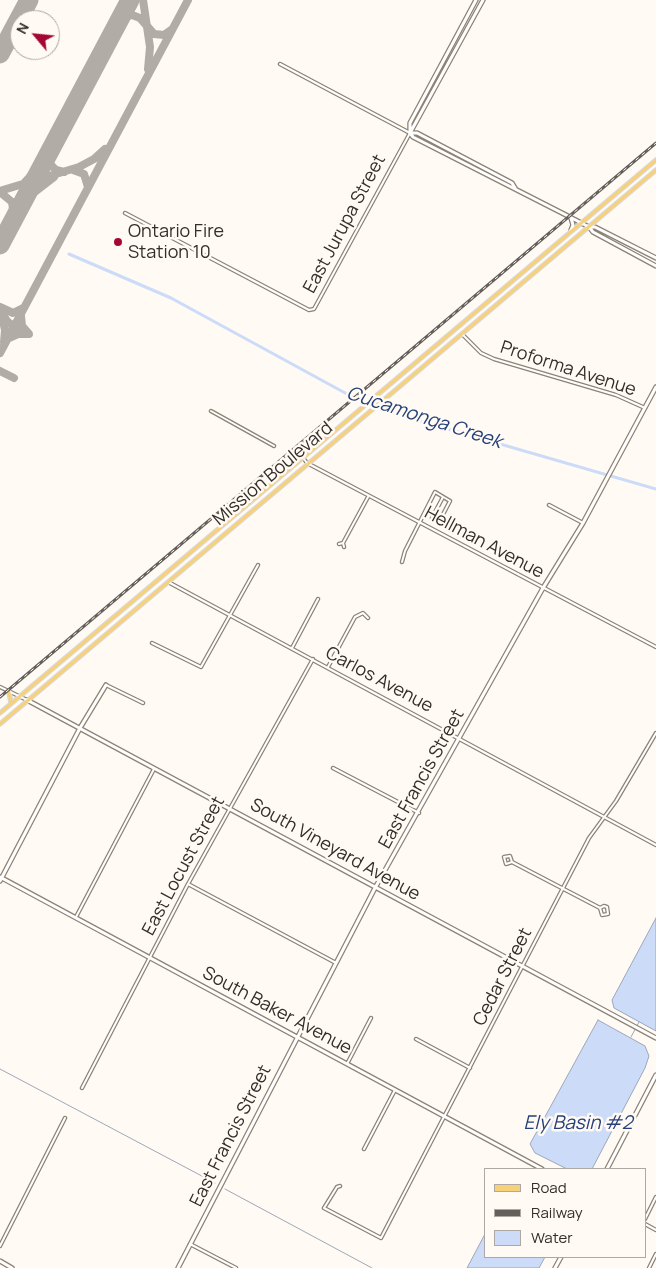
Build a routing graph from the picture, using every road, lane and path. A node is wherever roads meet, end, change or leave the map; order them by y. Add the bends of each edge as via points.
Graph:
1 (476, 0) edge
2 (483, 0) edge
3 (280, 64) dead end
4 (410, 133) junction
5 (440, 152) junction
6 (455, 153) junction
7 (656, 160) edge
8 (656, 170) edge
9 (515, 188) junction
10 (125, 213) dead end
11 (571, 217) junction
12 (601, 217) junction
13 (582, 223) junction
14 (589, 227) junction
15 (601, 230) junction
16 (564, 237) junction
17 (656, 258) edge
18 (656, 266) edge
19 (462, 334) junction
20 (656, 386) edge
21 (644, 408) junction
22 (211, 411) dead end
23 (274, 446) dead end
24 (303, 457) junction
25 (307, 463) junction
26 (369, 496) junction
27 (443, 497) junction
28 (549, 505) dead end
29 (420, 523) junction
30 (583, 523) junction
31 (343, 542) junction
32 (339, 544) dead end
33 (344, 546) dead end
34 (402, 562) dead end
35 (258, 565) dead end
36 (168, 582) junction
37 (543, 588) junction
38 (318, 598) dead end
39 (230, 615) junction
40 (368, 618) dead end
41 (152, 643) dead end
42 (656, 647) edge
43 (292, 648) junction
44 (313, 659) junction
45 (328, 667) junction
46 (106, 685) joint
47 (1, 688) edge
48 (9, 692) junction
49 (20, 697) junction
50 (27, 700) junction
51 (143, 703) dead end
52 (9, 706) junction
53 (0, 713) edge
54 (0, 724) edge
55 (80, 728) junction
56 (656, 733) edge
57 (461, 739) junction
58 (155, 768) junction
59 (333, 768) dead end
60 (230, 808) junction
61 (419, 813) junction
62 (604, 816) junction
63 (656, 845) edge
64 (512, 862) dead end
65 (0, 879) edge
66 (188, 884) junction
67 (375, 888) junction
68 (563, 888) junction
69 (600, 908) dead end
70 (76, 917) junction
71 (150, 958) junction
72 (336, 963) junction
73 (523, 967) junction
74 (371, 1018) dead end
75 (297, 1037) junction
76 (656, 1038) edge
77 (416, 1039) dead end
78 (347, 1064) junction
79 (470, 1068) junction
80 (656, 1075) edge
81 (82, 1088) dead end
82 (395, 1090) junction
83 (446, 1116) junction
84 (65, 1118) dead end
85 (364, 1149) dead end
86 (540, 1168) edge
87 (608, 1168) edge
88 (340, 1186) dead end
89 (656, 1197) edge
90 (646, 1217) edge
91 (190, 1244) junction
92 (0, 1246) edge
93 (656, 1254) edge
94 (0, 1262) edge
95 (12, 1268) edge
96 (178, 1268) edge
97 (236, 1268) edge
98 (649, 1268) edge

1 - 4 street via 410,124
2 - 4 street
3 - 4 street
4 - 5 street via 413,138
4 - 6 street via 417,133
4 - 10 street, East Jurupa Street via 312,311
5 - 6 street
5 - 9 street
6 - 9 street via 512,183
7 - 13 main road, Mission Boulevard
8 - 12 main road, Mission Boulevard
9 - 11 street
11 - 13 street
11 - 16 street via 573,226
12 - 14 main road, Mission Boulevard
12 - 15 street via 597,224
13 - 14 street
13 - 16 main road, Mission Boulevard
14 - 15 street
14 - 18 street via 592,232
14 - 19 main road, Mission Boulevard
15 - 17 street
16 - 24 main road, Mission Boulevard
19 - 21 street, Proforma Avenue via 481,353 494,359 616,395
19 - 25 main road, Mission Boulevard
20 - 21 street, East Francis Street
21 - 30 street, East Francis Street
22 - 23 street
24 - 25 street, Hellman Avenue
24 - 49 main road, Mission Boulevard
25 - 26 street, Hellman Avenue
25 - 36 main road, Mission Boulevard
26 - 29 street, Hellman Avenue
26 - 31 street
27 - 27 street via 450,501 439,522 432,518
27 - 29 street via 435,492
28 - 30 street
29 - 34 street
29 - 37 street, Hellman Avenue
30 - 37 street, East Francis Street
31 - 32 street
31 - 33 street
35 - 39 street
36 - 39 street, Carlos Avenue
36 - 50 main road, Mission Boulevard
37 - 42 street, Hellman Avenue
37 - 57 street, East Francis Street
38 - 43 street
39 - 41 street via 201,667
39 - 43 street, Carlos Avenue
40 - 45 street via 363,613 355,618
43 - 44 street, Carlos Avenue
44 - 45 street, Carlos Avenue
44 - 60 street, East Locust Street
45 - 57 street, Carlos Avenue
46 - 51 street
46 - 55 street
47 - 48 street, South Vineyard Avenue
48 - 49 street, South Vineyard Avenue
48 - 52 main road via 12,701
49 - 50 street, South Vineyard Avenue
49 - 52 main road, Mission Boulevard
50 - 54 main road, Mission Boulevard
50 - 55 street, South Vineyard Avenue
52 - 53 main road, Mission Boulevard
55 - 58 street, South Vineyard Avenue
55 - 65 street
56 - 62 street, Cedar Street
57 - 61 street, East Francis Street
57 - 62 street, Carlos Avenue
58 - 60 street, South Vineyard Avenue
58 - 70 street
59 - 61 street
60 - 66 street, East Locust Street
60 - 67 street, South Vineyard Avenue
61 - 67 street, East Francis Street
62 - 63 street, Carlos Avenue
62 - 68 street, Cedar Street
64 - 68 street
65 - 70 street, South Baker Avenue
66 - 71 street, East Locust Street
66 - 72 street
67 - 72 street, East Francis Street
67 - 73 street, South Vineyard Avenue
68 - 69 street
68 - 73 street, Cedar Street
70 - 71 street, South Baker Avenue
71 - 75 street, South Baker Avenue
71 - 81 street, East Locust Street
72 - 75 street, East Francis Street
73 - 76 street, South Vineyard Avenue
73 - 79 street, Cedar Street
74 - 78 street
75 - 78 street, South Baker Avenue
75 - 91 street, East Francis Street
77 - 79 street
78 - 82 street, South Baker Avenue
79 - 83 street, Cedar Street
80 - 87 street
82 - 83 street, South Baker Avenue
82 - 85 street
83 - 86 street, South Baker Avenue
83 - 88 street, Cedar Street via 381,1238 324,1208
84 - 92 street
89 - 90 street
91 - 96 street, East Francis Street
91 - 97 street
93 - 98 street
94 - 95 street

